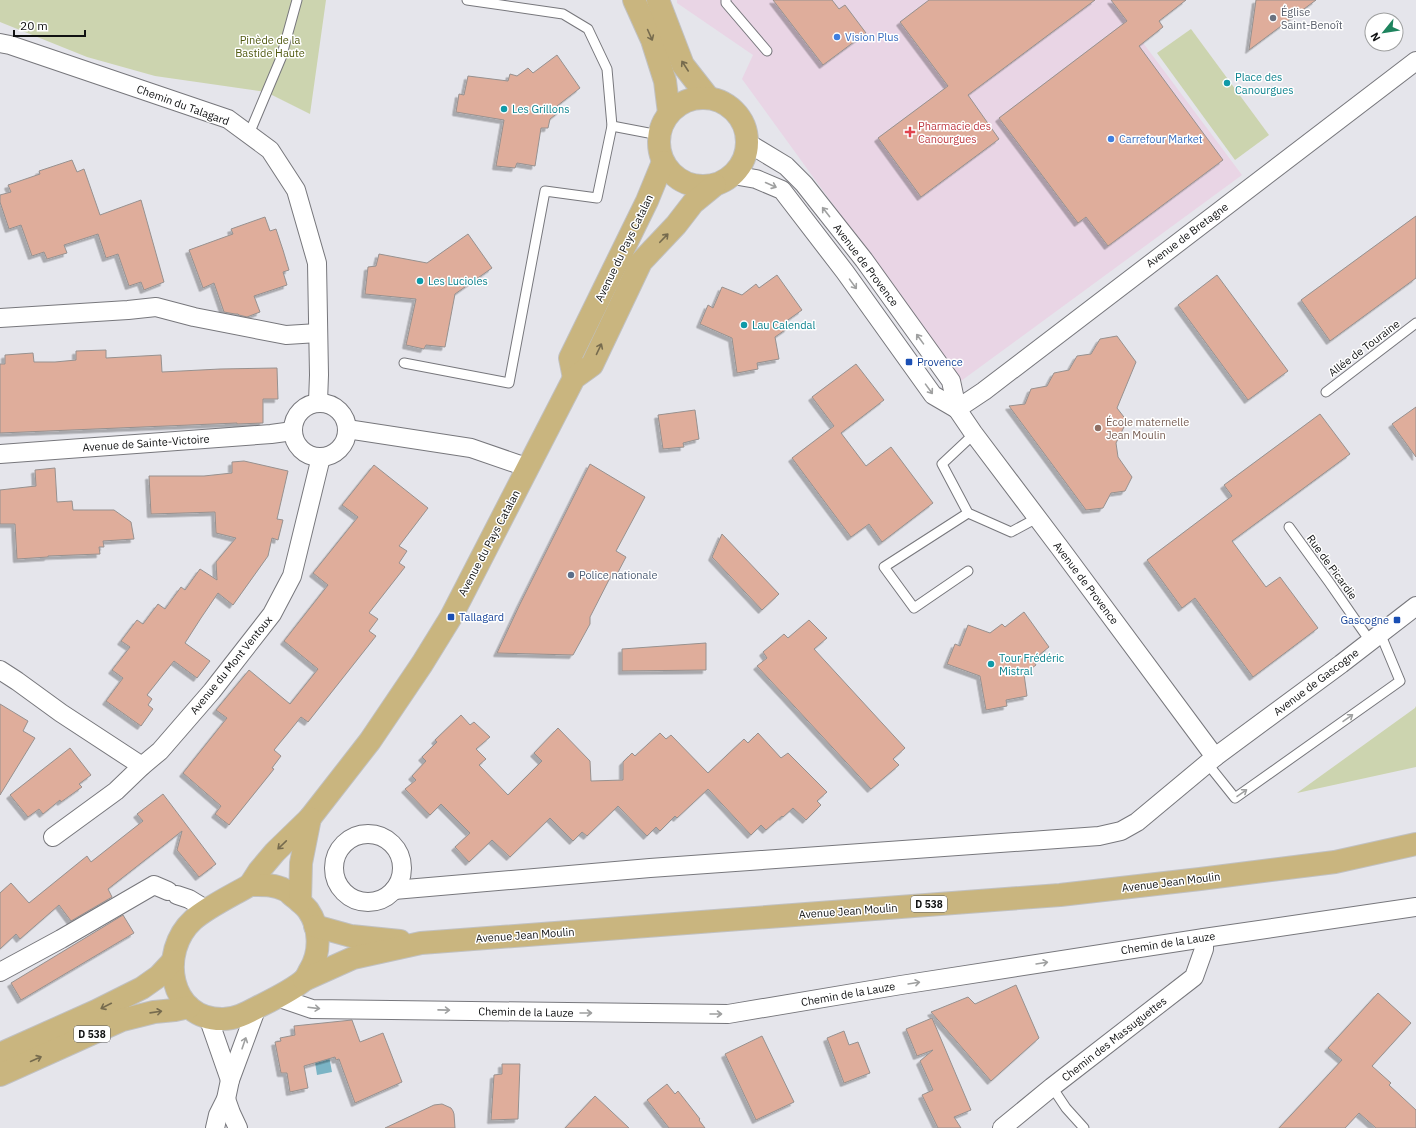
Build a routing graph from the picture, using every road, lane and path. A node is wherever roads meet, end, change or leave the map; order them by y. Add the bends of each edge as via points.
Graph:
1 (297, 0) edge
2 (467, 0) edge
3 (634, 0) edge
4 (658, 0) edge
5 (726, 0) edge
6 (0, 43) edge
7 (767, 51) dead end
8 (1416, 62) edge
9 (708, 97) junction
10 (668, 113) junction
11 (612, 126) junction
12 (249, 134) junction
13 (659, 135) junction
14 (748, 143) junction
15 (663, 162) junction
16 (724, 180) junction
17 (0, 318) edge
18 (1416, 323) edge
19 (318, 332) junction
20 (404, 363) dead end
21 (574, 378) junction
22 (1326, 392) dead end
23 (318, 402) junction
24 (958, 409) junction
25 (347, 429) junction
26 (292, 431) junction
27 (974, 434) junction
28 (0, 454) edge
29 (320, 457) junction
30 (528, 468) junction
31 (968, 513) junction
32 (1037, 518) junction
33 (1289, 527) dead end
34 (968, 571) dead end
35 (1416, 606) edge
36 (1375, 637) junction
37 (0, 670) edge
38 (1211, 760) junction
39 (142, 766) junction
40 (310, 818) junction
41 (53, 837) dead end
42 (1416, 844) edge
43 (250, 885) junction
44 (394, 890) dead end
45 (300, 902) junction
46 (1416, 907) edge
47 (207, 910) junction
48 (315, 926) junction
49 (1204, 938) junction
50 (421, 943) junction
51 (173, 961) junction
52 (0, 972) edge
53 (304, 980) junction
54 (277, 997) junction
55 (257, 1007) junction
56 (199, 1012) junction
57 (0, 1054) edge
58 (0, 1075) edge
59 (230, 1080) junction
60 (1052, 1087) junction
61 (226, 1099) junction
62 (215, 1128) edge
63 (238, 1128) edge
64 (1002, 1128) edge
65 (1084, 1128) edge

1 - 12 lane via 281,58
2 - 11 lane via 563,14 588,29 607,69
3 -> 10 main road via 652,40 665,81
9 -> 4 main road via 683,65
5 - 7 lane
6 - 12 street, Chemin du Talagard via 228,119
8 - 24 street, Avenue de Bretagne
9 - 10 main road via 693,98 679,103
9 - 14 main road via 732,108 741,118
10 - 13 main road
11 - 13 lane
11 - 20 lane via 596,198 545,191 509,382
12 - 19 street, Chemin du Talagard via 270,150 296,190 317,263
13 - 15 main road via 659,149
14 - 16 main road via 741,166
24 -> 14 street, Avenue de Provence via 951,382 864,260 804,184 786,166
15 - 16 main road via 673,174 685,182 700,186
15 - 21 main road, Avenue du Pays Catalan via 647,201 570,358
21 -> 16 main road, Avenue du Pays Catalan via 592,364 641,262 693,203
16 -> 24 street, Avenue de Provence via 756,179 782,190 845,272 933,395
17 - 19 street via 156,307 286,335
18 - 22 lane, Allée de Touraine
19 - 23 street, Chemin du Talagard
21 - 30 main road, Avenue du Pays Catalan
23 - 25 street via 335,406 346,420
23 - 26 street via 302,408 293,423
24 - 27 street, Avenue de Provence
25 - 29 street via 346,437 336,452
25 - 30 street via 472,448
26 - 28 street, Avenue de Sainte-Victoire
26 - 29 street via 298,447 312,456
27 - 31 lane via 942,464
27 - 32 street, Avenue de Provence
29 - 39 street, Avenue du Mont Ventoux via 292,576 272,614 160,751
30 - 40 main road, Avenue du Pays Catalan via 451,617 422,664 370,741
31 - 32 lane via 1011,532
31 - 34 lane via 884,567 914,608
32 - 38 street, Avenue de Provence
33 - 36 lane, Rue de Picardie via 1329,582
35 - 36 street, Avenue de Gascogne
36 - 38 street, Avenue de Gascogne
38 -> 36 lane, Rue de Picardie via 1235,798 1400,681
37 - 39 street via 60,713
38 - 44 street, Avenue de Gascogne via 1137,822 1121,831 1098,836 650,868
39 - 41 street, Avenue du Mont Ventoux via 116,791
40 -> 43 main road, Avenue du Pays Catalan via 275,852
40 - 45 main road, Avenue du Pays Catalan via 302,863
42 - 50 main road, Avenue Jean Moulin / D 538 via 1335,862 1060,895
43 - 45 main road via 271,885 286,890
43 - 47 main road
45 - 48 main road via 313,918
46 - 49 street, Chemin de la Lauze
47 - 51 main road via 183,933 176,946
47 - 52 street via 189,899 154,885
48 - 50 main road, Avenue Jean Moulin / D 538 via 351,936
48 - 53 main road via 315,962
54 -> 49 street, Chemin de la Lauze via 312,1009 728,1014
49 - 60 street, Chemin des Massuguettes via 1204,949 1194,977
50 - 53 main road, Avenue Jean Moulin / D 538 via 353,958
51 - 56 main road via 172,973 182,1000
51 -> 57 main road, D 538 via 159,976 142,988
53 - 54 main road
54 - 55 main road
55 - 56 main road via 238,1016 223,1019
59 -> 55 street
58 -> 56 main road, D 538 via 122,1020 154,1012
56 - 59 street
59 - 61 street
60 - 64 street, Chemin des Massuguettes
60 - 65 lane
61 - 62 street
61 - 63 street

